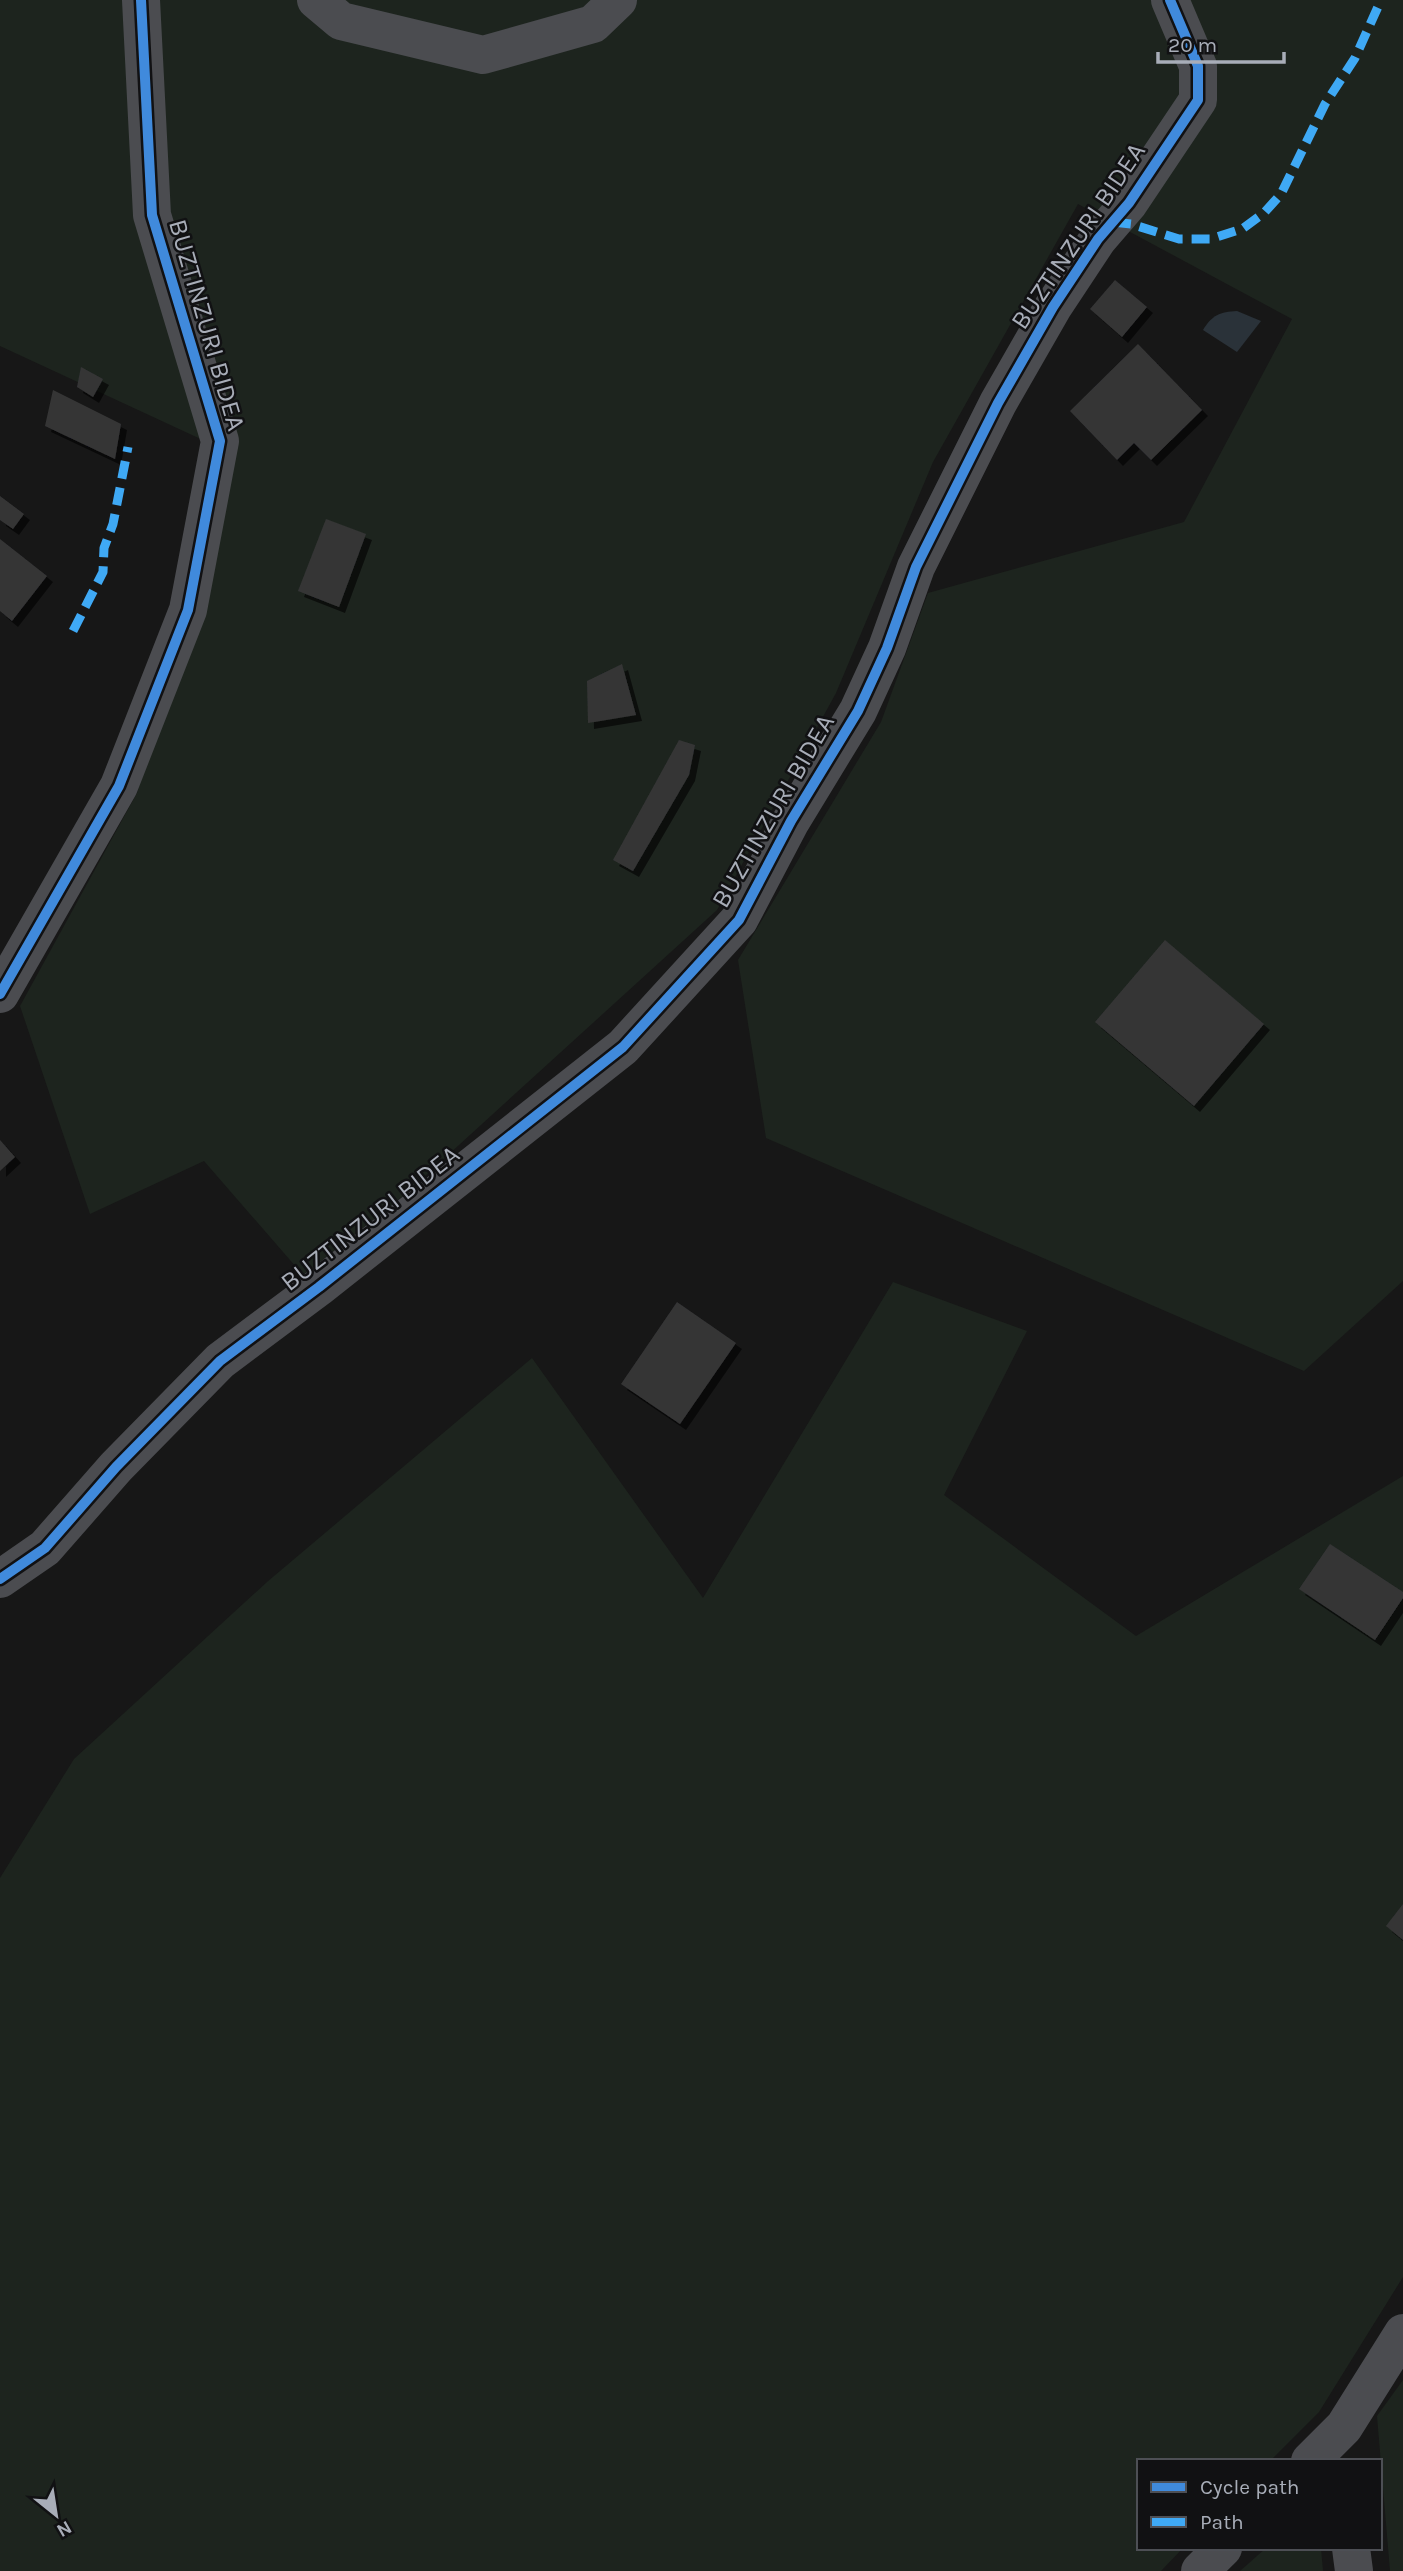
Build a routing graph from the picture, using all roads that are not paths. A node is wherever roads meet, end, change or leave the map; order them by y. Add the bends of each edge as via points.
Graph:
1 (141, 0) edge
2 (316, 0) edge
3 (618, 0) edge
4 (1170, 0) edge
5 (0, 994) edge
6 (0, 1579) edge
7 (1403, 2333) edge
8 (1344, 2444) edge
9 (1314, 2459) edge
10 (1221, 2550) edge
11 (1350, 2550) edge
12 (1200, 2571) edge
13 (1354, 2571) edge

1 - 5 street, BUZTINZURI BIDEA via 152,215 220,441 188,610 119,786
2 - 3 street via 341,21 482,55 593,24
4 - 6 street, BUZTINZURI BIDEA via 1198,66 1198,100 1053,307 998,403 916,566 887,648 858,711 791,821 739,920 623,1047 220,1361 45,1548
7 - 8 street
8 - 9 street
10 - 12 street
11 - 13 street

